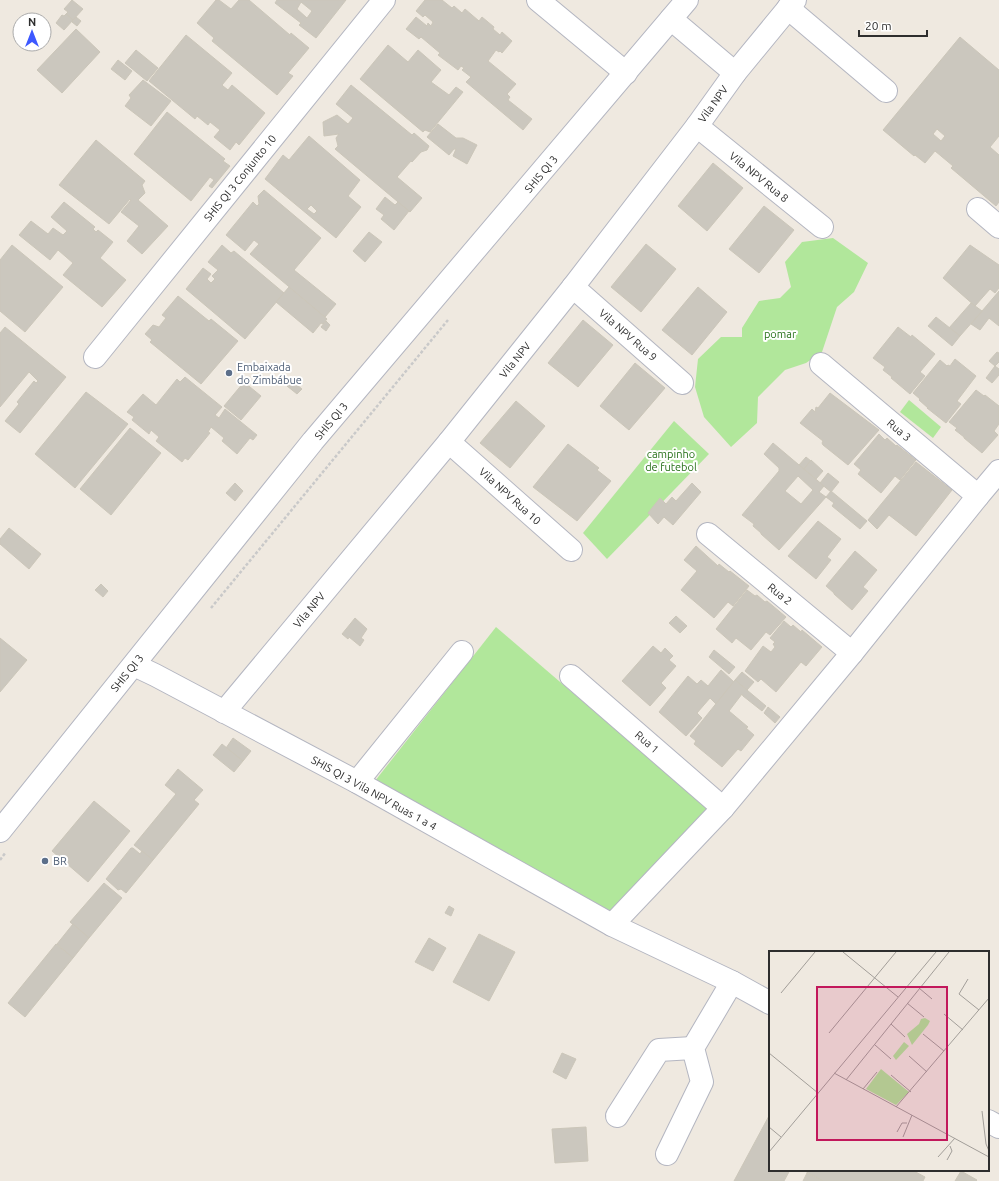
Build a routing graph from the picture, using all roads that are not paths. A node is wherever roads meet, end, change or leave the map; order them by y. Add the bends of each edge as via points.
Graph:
1 (384, 0) edge
2 (538, 0) edge
3 (687, 0) edge
4 (792, 4) edge
5 (671, 19) junction
6 (735, 72) junction
7 (626, 73) junction
8 (886, 90) dead end
9 (697, 126) junction
10 (978, 210) dead end
11 (999, 227) edge
12 (822, 228) dead end
13 (573, 287) junction
14 (96, 357) dead end
15 (821, 364) dead end
16 (682, 383) dead end
17 (449, 442) junction
18 (999, 471) edge
19 (978, 496) junction
20 (708, 534) dead end
21 (571, 550) dead end
22 (462, 652) dead end
23 (852, 653) junction
24 (134, 665) junction
25 (571, 676) dead end
26 (224, 712) junction
27 (357, 782) junction
28 (724, 808) junction
29 (5, 826) edge
30 (612, 925) junction
31 (732, 982) junction
32 (769, 1002) edge
33 (693, 1048) junction
34 (617, 1116) dead end
35 (989, 1122) edge
36 (999, 1127) edge
37 (667, 1154) dead end

1 - 14 street, SHIS QI 3 Conjunto 10
2 - 7 street
3 - 5 street, SHIS QI 3
4 - 6 street, Vila NPV
4 - 8 street
5 - 6 street
5 - 7 street, SHIS QI 3
6 - 9 street, Vila NPV
7 - 24 street, SHIS QI 3 via 313,441
9 - 12 street, Vila NPV Rua 8
9 - 13 street, Vila NPV
10 - 11 street
13 - 16 street, Vila NPV Rua 9
13 - 17 street, Vila NPV
15 - 19 street, Rua 3
17 - 21 street, Vila NPV Rua 10
17 - 26 street, Vila NPV
18 - 19 street
19 - 23 street
20 - 23 street, Rua 2
22 - 27 street
23 - 28 street
24 - 26 street, SHIS QI 3 Vila NPV Ruas 1 a 4
24 - 29 street, SHIS QI 3
25 - 28 street, Rua 1
26 - 27 street, SHIS QI 3 Vila NPV Ruas 1 a 4
27 - 30 street, SHIS QI 3 Vila NPV Ruas 1 a 4
28 - 30 street
30 - 31 street, SHIS QI 3 Vila NPV Ruas 1 a 4
31 - 32 street, SHIS QI 3 Vila NPV Ruas 1 a 4
31 - 33 street
33 - 34 street via 659,1050
33 - 37 street via 702,1082
35 - 36 street

